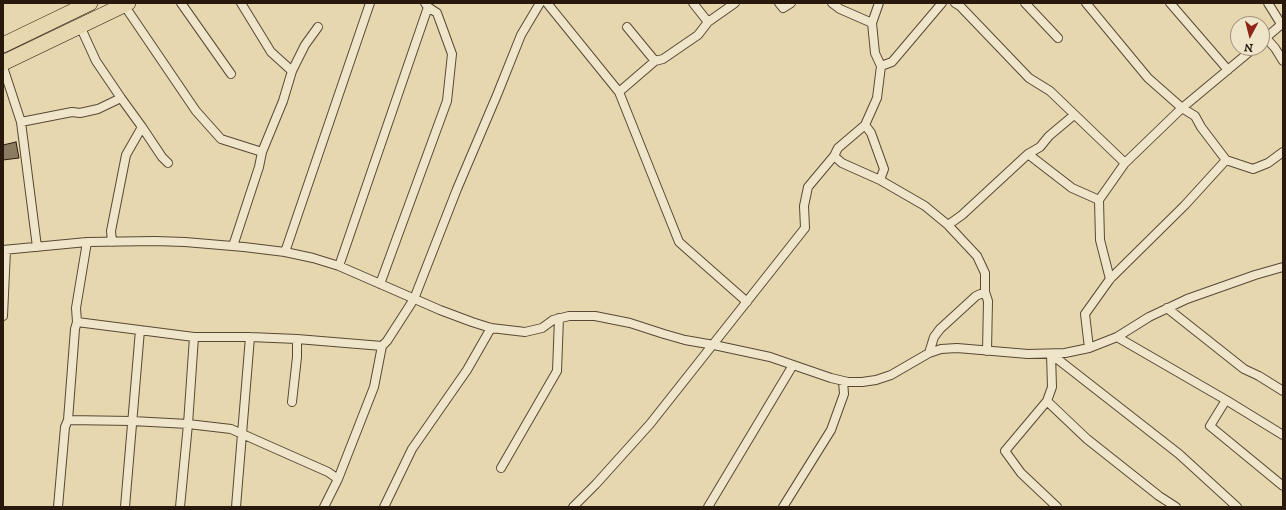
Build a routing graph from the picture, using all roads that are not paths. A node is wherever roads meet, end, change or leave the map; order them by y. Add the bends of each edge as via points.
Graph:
1 (90, 3) edge
2 (181, 3) edge
3 (241, 3) edge
4 (370, 3) edge
5 (540, 3) edge
6 (548, 3) edge
7 (693, 3) edge
8 (735, 3) edge
9 (779, 3) edge
10 (791, 3) edge
11 (832, 3) edge
12 (879, 3) edge
13 (942, 3) edge
14 (955, 3) edge
15 (1025, 3) edge
16 (1086, 3) edge
17 (1170, 3) edge
18 (1268, 3) edge
19 (126, 4) edge
20 (427, 5) edge
21 (708, 22) junction
22 (872, 23) junction
23 (1282, 23) edge
24 (80, 26) junction
25 (318, 27) dead end
26 (627, 27) dead end
27 (1270, 34) edge
28 (1058, 38) dead end
29 (1270, 44) edge
30 (1245, 56) edge
31 (4, 59) edge
32 (655, 61) junction
33 (1283, 61) edge
34 (881, 66) junction
35 (292, 70) junction
36 (1228, 70) junction
37 (231, 74) dead end
38 (619, 92) junction
39 (121, 98) junction
40 (1182, 108) junction
41 (1074, 115) junction
42 (21, 122) junction
43 (864, 125) junction
44 (142, 127) junction
45 (262, 152) junction
46 (1283, 152) edge
47 (1028, 154) junction
48 (834, 156) junction
49 (1226, 160) junction
50 (168, 163) dead end
51 (1125, 163) junction
52 (880, 180) junction
53 (1099, 200) junction
54 (948, 225) junction
55 (87, 242) junction
56 (112, 242) junction
57 (233, 246) junction
58 (37, 247) junction
59 (4, 250) edge
60 (285, 252) junction
61 (339, 266) junction
62 (1283, 268) edge
63 (1110, 279) junction
64 (380, 284) junction
65 (985, 292) junction
66 (414, 299) junction
67 (747, 302) junction
68 (1166, 308) junction
69 (3, 316) edge
70 (559, 318) junction
71 (77, 322) junction
72 (491, 328) junction
73 (140, 330) junction
74 (194, 337) junction
75 (250, 337) junction
76 (1117, 337) junction
77 (297, 339) junction
78 (714, 344) junction
79 (382, 346) junction
80 (1089, 348) junction
81 (987, 351) junction
82 (929, 352) junction
83 (1051, 354) junction
84 (793, 365) junction
85 (843, 381) junction
86 (1283, 391) edge
87 (1226, 400) junction
88 (1047, 401) junction
89 (292, 402) dead end
90 (68, 420) junction
91 (132, 421) junction
92 (188, 424) junction
93 (242, 434) junction
94 (1283, 435) edge
95 (501, 468) dead end
96 (338, 479) junction
97 (1283, 486) edge
98 (58, 507) edge
99 (124, 507) edge
100 (180, 507) edge
101 (236, 507) edge
102 (324, 507) edge
103 (384, 507) edge
104 (573, 507) edge
105 (708, 507) edge
106 (783, 507) edge
107 (1058, 507) edge
108 (1176, 507) edge
109 (1237, 507) edge

1 - 31 highway
2 - 37 street
3 - 35 street via 271,52
4 - 60 street
5 - 66 street via 521,35
6 - 38 street
7 - 21 street
8 - 21 street
9 - 10 street via 784,8
11 - 22 street
12 - 22 street
13 - 34 street via 892,62
14 - 41 street via 1029,78 1050,91
15 - 28 street
16 - 40 street via 1148,78
17 - 36 street
18 - 23 street
19 - 24 highway
19 - 45 street via 196,111 221,139
20 - 61 street
20 - 64 street via 437,13 452,54 447,101
21 - 32 street via 698,35 663,60
22 - 34 street via 875,52
23 - 27 street
24 - 31 highway
24 - 39 street via 96,61
25 - 35 street
26 - 32 street
29 - 33 street
30 - 36 street
31 - 42 street
32 - 38 street
34 - 43 street via 878,98
35 - 45 street via 283,101
36 - 40 street
38 - 67 street via 679,242
39 - 42 street via 80,113 72,112
39 - 44 street
40 - 49 street via 1195,116
40 - 51 street
41 - 47 street via 1040,147
41 - 51 street
42 - 58 street
43 - 48 street via 838,148
43 - 52 street via 871,133 884,169
44 - 50 street
44 - 56 street via 126,154 111,231
45 - 57 street
46 - 49 street via 1268,163 1253,169
47 - 53 street via 1072,188
47 - 54 street via 962,216
48 - 52 street via 842,163
48 - 67 street via 808,187 804,206 805,228
49 - 63 street via 1185,205
51 - 53 street
52 - 54 street via 925,206
53 - 63 street via 1100,240
54 - 65 street via 977,256 986,273
55 - 56 street
55 - 58 street
55 - 71 street via 76,308
56 - 57 street via 185,242
57 - 60 street
58 - 59 street
59 - 69 street
60 - 61 street
61 - 64 street
62 - 68 street via 1255,275
63 - 80 street via 1086,314
64 - 66 street
65 - 81 street via 988,301
65 - 82 street via 976,296 940,329
66 - 72 street
66 - 79 street via 388,341
67 - 78 street
68 - 76 street
68 - 86 street via 1244,369
70 - 72 street via 542,328 525,332
70 - 78 street via 595,316 630,323 685,340
70 - 95 street via 557,371
71 - 73 street
71 - 90 street
72 - 103 street via 467,370 412,449
73 - 74 street
73 - 91 street
74 - 75 street
74 - 92 street
75 - 77 street
75 - 93 street
76 - 80 street
76 - 87 street
77 - 79 street
77 - 89 street
78 - 84 street
78 - 104 street via 650,424
79 - 96 street via 374,387
80 - 83 street
81 - 82 street via 957,348
81 - 83 street
82 - 85 street via 876,380
83 - 88 street via 1052,387
83 - 109 street via 1180,454
84 - 85 street
84 - 105 street
85 - 106 street via 844,394 831,430
87 - 94 street
87 - 97 street via 1210,426
88 - 107 street via 1005,451 1021,474
88 - 108 street via 1087,439
90 - 91 street
90 - 98 street via 65,428
91 - 92 street
91 - 99 street
92 - 93 street via 231,429
92 - 100 street
93 - 96 street via 328,472
93 - 101 street
96 - 102 street

